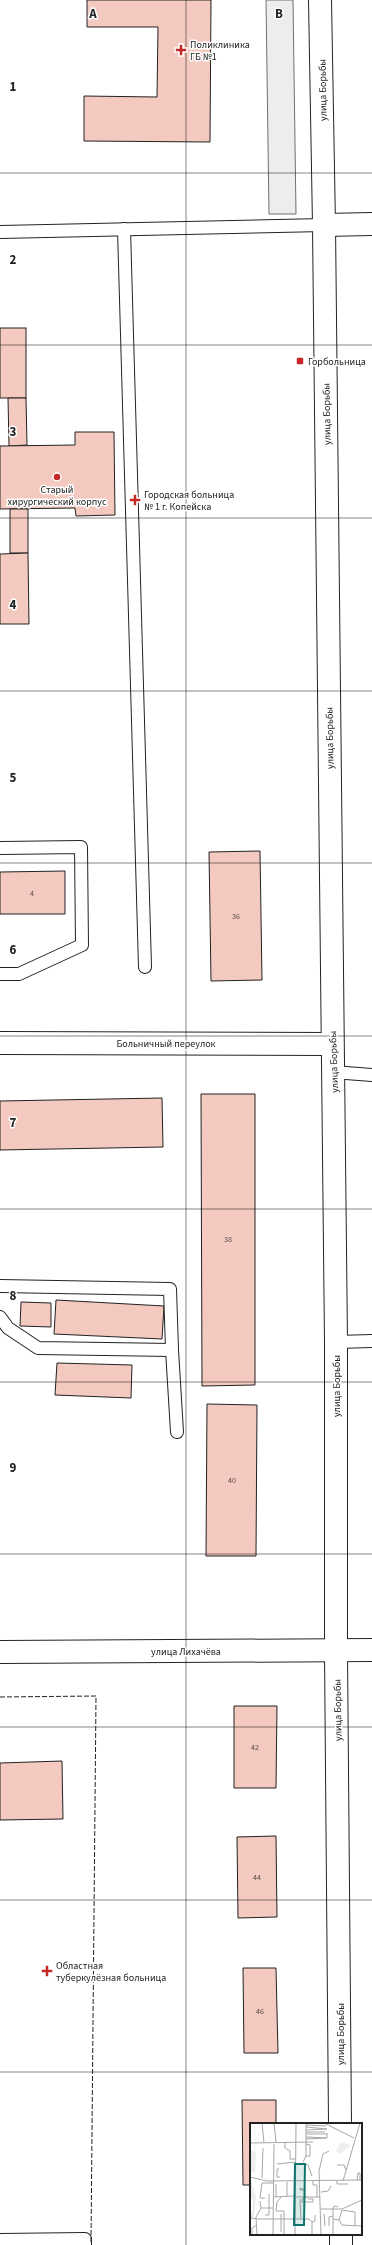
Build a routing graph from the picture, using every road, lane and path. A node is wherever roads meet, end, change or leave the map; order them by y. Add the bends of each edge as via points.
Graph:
1 (320, 0) edge
2 (372, 224) edge
3 (324, 225) junction
4 (124, 229) junction
5 (0, 232) edge
6 (0, 848) edge
7 (145, 967) dead end
8 (0, 974) edge
9 (0, 1042) edge
10 (332, 1044) junction
11 (333, 1072) junction
12 (372, 1075) edge
13 (0, 1286) edge
14 (0, 1317) edge
15 (372, 1341) edge
16 (336, 1342) junction
17 (172, 1350) junction
18 (177, 1432) dead end
19 (372, 1650) edge
20 (336, 1651) junction
21 (0, 1652) edge
22 (340, 2123) edge
23 (0, 2240) edge
24 (85, 2245) edge

1 - 3 street, улица Борьбы
2 - 3 street
3 - 4 lane
3 - 10 street, улица Борьбы
4 - 5 lane
4 - 7 lane
6 - 8 lane via 81,847 82,945 19,974
9 - 10 street, Больничный переулок
10 - 11 street, улица Борьбы
11 - 12 lane
11 - 16 street, улица Борьбы
13 - 17 lane via 170,1289
14 - 17 lane via 8,1328 38,1348
15 - 16 lane
16 - 20 street, улица Борьбы
17 - 18 lane
19 - 20 street, улица Лихачёва
20 - 21 street, улица Лихачёва
20 - 22 street, улица Борьбы
23 - 24 lane via 85,2239

